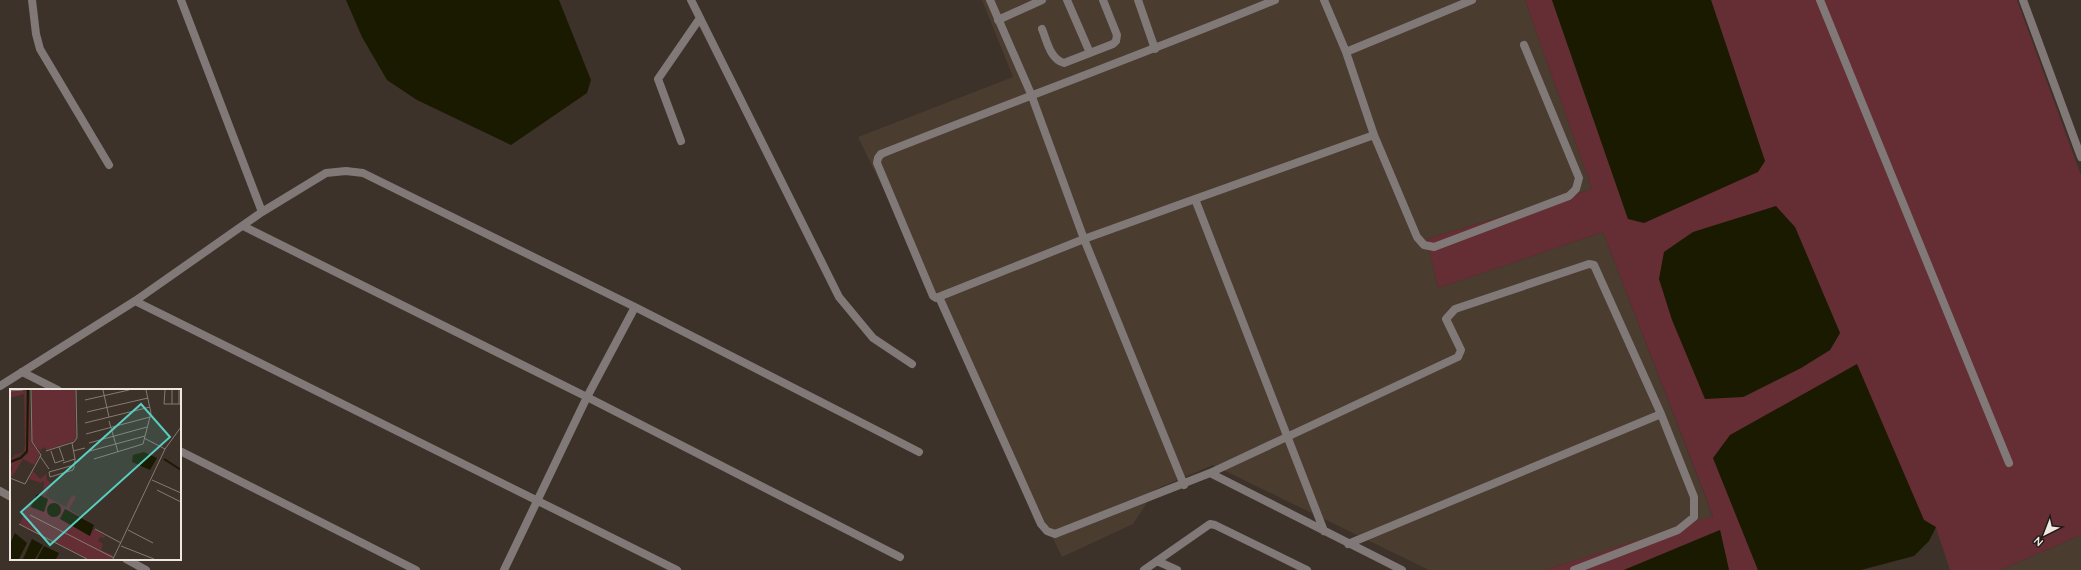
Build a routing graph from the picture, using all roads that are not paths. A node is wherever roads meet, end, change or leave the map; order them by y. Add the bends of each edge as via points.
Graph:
1 (32, 0) edge
2 (181, 0) edge
3 (692, 0) edge
4 (990, 0) edge
5 (1042, 0) edge
6 (1067, 0) edge
7 (1103, 0) edge
8 (1138, 0) edge
9 (1275, 0) edge
10 (1324, 0) edge
11 (1472, 0) edge
12 (1820, 0) edge
13 (2023, 0) edge
14 (700, 18) junction
15 (998, 20) junction
16 (1042, 28) dead end
17 (1524, 45) dead end
18 (1155, 49) junction
19 (1346, 52) junction
20 (1090, 53) junction
21 (1031, 94) junction
22 (1374, 135) junction
23 (681, 141) dead end
24 (2081, 156) edge
25 (108, 165) dead end
26 (1194, 199) junction
27 (262, 212) junction
28 (243, 226) junction
29 (1084, 239) junction
30 (939, 297) junction
31 (135, 302) junction
32 (635, 307) junction
33 (912, 364) dead end
34 (22, 372) junction
35 (0, 386) edge
36 (56, 389) edge
37 (587, 397) junction
38 (1661, 414) junction
39 (1288, 437) junction
40 (181, 452) edge
41 (919, 452) dead end
42 (2009, 463) dead end
43 (1210, 473) junction
44 (1184, 485) junction
45 (0, 490) edge
46 (10, 495) edge
47 (538, 500) junction
48 (1324, 531) junction
49 (1348, 544) junction
50 (900, 557) dead end
51 (128, 560) edge
52 (1157, 561) junction
53 (146, 570) edge
54 (416, 570) edge
55 (504, 570) edge
56 (677, 570) edge
57 (1144, 570) edge
58 (1177, 570) edge
59 (1307, 570) edge
60 (1402, 570) edge
61 (1574, 570) edge

1 - 25 street via 40,49
2 - 27 street
3 - 14 street
4 - 15 street
5 - 15 street
6 - 20 street
7 - 20 street via 1117,35 1116,41
8 - 18 street
9 - 18 street
10 - 19 street
11 - 19 street
12 - 42 street
13 - 24 street
14 - 23 street via 658,79
14 - 33 street via 839,297 873,338
15 - 21 street
16 - 20 street via 1052,54 1058,62 1064,63
17 - 22 street via 1579,178 1576,189 1569,196 1434,246 1424,245 1417,236
18 - 21 street
19 - 22 street
21 - 29 street
21 - 30 street via 881,154 878,158 877,163 933,296
22 - 26 street
26 - 29 street
26 - 39 street
27 - 28 street
27 - 32 street via 326,173 363,173
28 - 31 street
28 - 37 street
29 - 30 street
29 - 44 street
30 - 44 street via 1041,524 1047,531 1055,534
31 - 34 street
31 - 47 street
32 - 37 street
32 - 41 street
34 - 35 street
34 - 36 street
37 - 47 street
37 - 50 street
38 - 39 street via 1597,269 1589,264 1455,310 1446,319 1461,350 1458,357
38 - 49 street
38 - 61 street via 1694,497 1694,517 1678,530
39 - 43 street
39 - 48 street
40 - 54 street
43 - 44 street
43 - 48 street
45 - 46 street
47 - 55 street
47 - 56 street
48 - 49 street
49 - 60 street
51 - 53 street
52 - 57 street
52 - 58 street
52 - 59 street via 1205,527 1215,525

